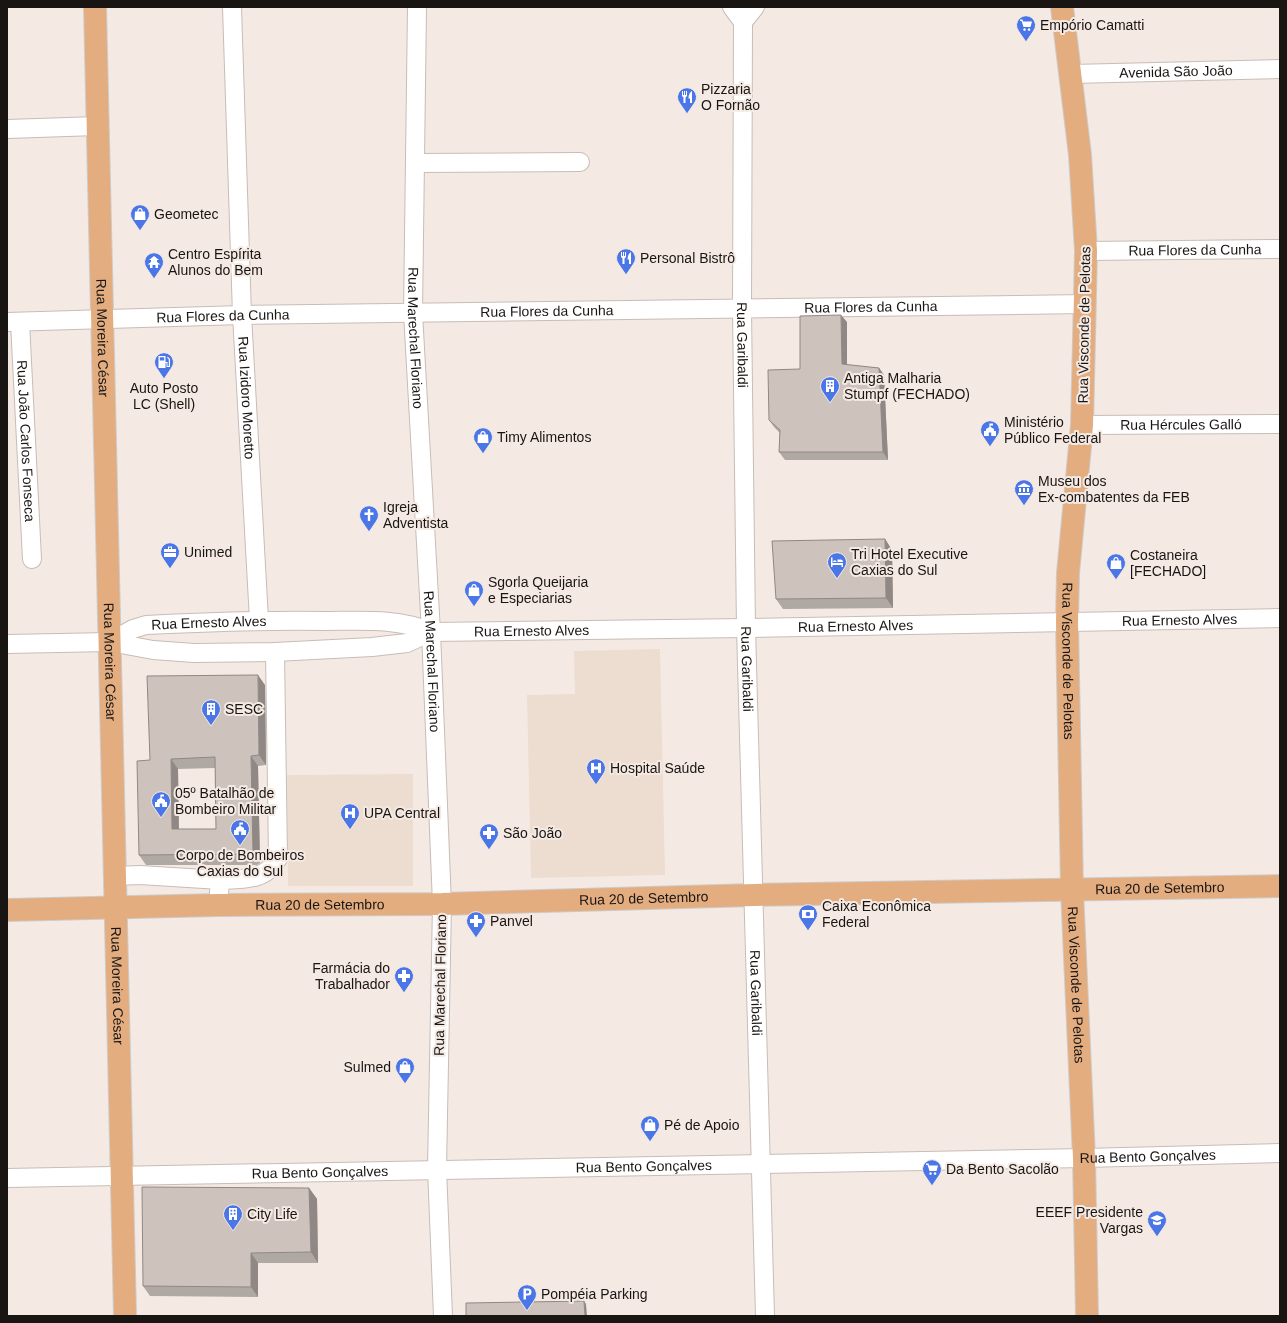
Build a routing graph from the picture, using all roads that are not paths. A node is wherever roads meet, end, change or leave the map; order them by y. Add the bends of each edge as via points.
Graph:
1 (95, 7) edge
2 (232, 7) edge
3 (417, 7) edge
4 (732, 7) edge
5 (755, 7) edge
6 (1062, 7) edge
7 (743, 22) junction
8 (1280, 69) edge
9 (1071, 74) junction
10 (97, 126) junction
11 (7, 129) edge
12 (580, 162) dead end
13 (416, 163) junction
14 (1280, 249) edge
15 (1086, 251) junction
16 (1086, 304) junction
17 (742, 309) junction
18 (413, 313) junction
19 (242, 315) junction
20 (103, 321) junction
21 (13, 322) edge
22 (1280, 424) edge
23 (1082, 425) junction
24 (32, 559) dead end
25 (1280, 618) edge
26 (259, 620) junction
27 (1067, 622) junction
28 (746, 628) junction
29 (431, 632) junction
30 (110, 642) junction
31 (7, 644) edge
32 (275, 652) junction
33 (115, 876) junction
34 (220, 880) junction
35 (1280, 886) edge
36 (1072, 890) junction
37 (754, 895) junction
38 (442, 904) junction
39 (218, 905) junction
40 (116, 908) junction
41 (7, 910) edge
42 (1280, 1153) edge
43 (1084, 1158) junction
44 (762, 1164) junction
45 (437, 1169) junction
46 (122, 1175) junction
47 (7, 1178) edge
48 (125, 1316) edge
49 (442, 1316) edge
50 (765, 1316) edge
51 (1087, 1316) edge

1 - 10 main road, Rua Moreira César
2 - 19 street, Rua Izidoro Moretto
3 - 13 street, Rua Marechal Floriano
4 - 7 street
5 - 7 street
6 - 9 main road, Rua Visconde de Pelotas
7 - 17 street, Rua Garibaldi
8 - 9 street, Avenida São João
9 - 15 main road, Rua Visconde de Pelotas
10 - 11 street
10 - 20 main road, Rua Moreira César
12 - 13 street
13 - 18 street, Rua Marechal Floriano
14 - 15 street, Rua Flores da Cunha
15 - 16 main road, Rua Visconde de Pelotas
16 - 17 street, Rua Flores da Cunha
16 - 23 main road, Rua Visconde de Pelotas
17 - 18 street, Rua Flores da Cunha
17 - 28 street, Rua Garibaldi
18 - 19 street, Rua Flores da Cunha
18 - 29 street, Rua Marechal Floriano
19 - 20 street, Rua Flores da Cunha
19 - 26 street, Rua Izidoro Moretto
20 - 21 street, Rua Flores da Cunha
20 - 30 main road, Rua Moreira César
21 - 24 street, Rua João Carlos Fonseca
22 - 23 street, Rua Hércules Galló
23 - 27 main road, Rua Visconde de Pelotas via 1069,566
25 - 27 street, Rua Ernesto Alves
26 - 29 street, Rua Ernesto Alves via 389,621 416,626
26 - 30 street, Rua Ernesto Alves via 146,625
27 - 28 street, Rua Ernesto Alves
27 - 36 main road, Rua Visconde de Pelotas
28 - 29 street, Rua Ernesto Alves
28 - 37 street, Rua Garibaldi
29 - 32 street, Rua Ernesto Alves via 407,643
29 - 38 street, Rua Marechal Floriano
30 - 31 street, Rua Ernesto Alves
30 - 32 street, Rua Ernesto Alves via 194,654
30 - 33 main road, Rua Moreira César
32 - 34 street via 278,858 272,868 262,875
33 - 34 street
33 - 40 main road, Rua Moreira César
34 - 39 street
35 - 36 main road, Rua 20 de Setembro
36 - 37 main road, Rua 20 de Setembro
36 - 43 main road, Rua Visconde de Pelotas
37 - 38 main road, Rua 20 de Setembro
37 - 44 street, Rua Garibaldi
38 - 39 main road, Rua 20 de Setembro
38 - 45 street, Rua Marechal Floriano
39 - 40 main road, Rua 20 de Setembro
40 - 41 main road, Rua 20 de Setembro
40 - 46 main road, Rua Moreira César
42 - 43 street, Rua Bento Gonçalves
43 - 44 street, Rua Bento Gonçalves
43 - 51 main road, Rua Visconde de Pelotas
44 - 45 street, Rua Bento Gonçalves
44 - 50 street, Rua Garibaldi
45 - 46 street, Rua Bento Gonçalves
45 - 49 street, Rua Marechal Floriano
46 - 47 street, Rua Bento Gonçalves
46 - 48 main road, Rua Moreira César

